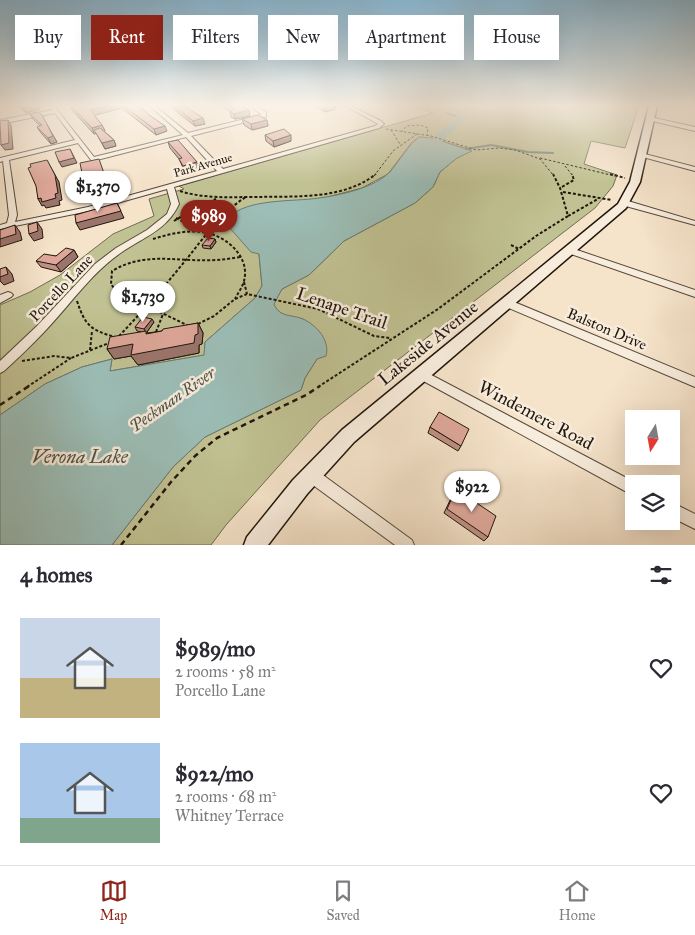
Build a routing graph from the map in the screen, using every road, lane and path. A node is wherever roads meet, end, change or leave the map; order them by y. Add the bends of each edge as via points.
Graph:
1 (71, 131) edge
2 (183, 131) edge
3 (205, 131) edge
4 (358, 131) edge
5 (392, 131) edge
6 (399, 131) edge
7 (428, 131) edge
8 (647, 131) edge
9 (402, 132) joint
10 (419, 134) junction
11 (427, 135) junction
12 (188, 136) junction
13 (78, 141) junction
14 (400, 144) junction
15 (642, 155) junction
16 (538, 158) junction
17 (3, 159) edge
18 (563, 164) junction
19 (695, 169) edge
20 (222, 172) junction
21 (630, 180) junction
22 (170, 186) junction
23 (562, 187) junction
24 (563, 192) junction
25 (246, 197) junction
26 (219, 198) junction
27 (598, 199) junction
28 (618, 202) junction
29 (568, 216) junction
30 (173, 219) junction
31 (695, 223) edge
32 (10, 225) junction
33 (0, 227) edge
34 (165, 231) dead end
35 (203, 232) junction
36 (208, 233) junction
37 (511, 244) dead end
38 (519, 249) junction
39 (571, 251) junction
40 (240, 257) junction
41 (186, 260) junction
42 (244, 282) junction
43 (246, 294) junction
44 (695, 294) edge
45 (80, 296) dead end
46 (235, 299) junction
47 (507, 303) junction
48 (148, 306) junction
49 (164, 314) junction
50 (191, 327) junction
51 (184, 329) edge
52 (92, 332) junction
53 (162, 334) edge
54 (125, 337) edge
55 (117, 338) junction
56 (390, 338) junction
57 (90, 350) junction
58 (71, 358) junction
59 (18, 362) dead end
60 (0, 368) edge
61 (420, 374) junction
62 (695, 382) edge
63 (0, 405) edge
64 (310, 474) junction
65 (625, 484) edge
66 (680, 514) edge
67 (695, 522) edge
68 (122, 545) edge
69 (255, 545) edge
70 (407, 545) edge

1 - 13 street
2 - 12 street
3 - 12 street
4 - 20 street, Park Avenue
5 - 14 path
6 - 9 path
7 - 11 path
8 - 15 main road, Lakeside Avenue
9 - 10 path
10 - 11 path
10 - 14 path
11 - 16 path via 473,149 506,149
12 - 13 street via 93,159
12 - 20 street
13 - 17 street
14 - 25 path via 378,174 358,186 314,196
15 - 19 street
15 - 21 main road, Lakeside Avenue
16 - 18 path
16 - 23 path via 553,171
17 - 32 street via 13,215
18 - 21 path
18 - 23 path via 572,172 574,180
20 - 22 street, Park Avenue
21 - 28 main road, Lakeside Avenue
22 - 26 path via 190,195
22 - 30 street via 175,204
22 - 32 street, Park Avenue
23 - 24 path
24 - 27 path
24 - 29 path
25 - 26 path
25 - 36 path via 227,210
26 - 30 path
27 - 28 path
27 - 29 path
28 - 31 street
28 - 39 main road, Lakeside Avenue via 613,215
29 - 38 path
30 - 35 path
30 - 60 street, Porcello Lane via 118,250 98,266 41,329
32 - 33 street, Park Avenue
34 - 35 path via 151,240
35 - 36 path
36 - 40 path via 225,241
36 - 41 path
37 - 38 path
38 - 56 path via 438,308
39 - 44 street
39 - 47 main road, Lakeside Avenue
40 - 41 path
40 - 42 path via 245,268
41 - 48 path
41 - 48 path via 143,257 112,271 111,284 116,292
42 - 43 path
42 - 46 path
43 - 46 path
43 - 56 path, Lenape Trail via 318,310 374,336
45 - 52 path via 77,301 79,308
46 - 50 path via 214,316
47 - 61 main road, Lakeside Avenue
47 - 62 street, Balston Drive
48 - 49 path
48 - 55 path
49 - 50 path
49 - 53 path via 155,335
50 - 51 path
52 - 55 path
52 - 57 path
54 - 55 path
55 - 57 path
56 - 68 path, Lenape Trail via 306,395 217,438 171,482
57 - 58 path
58 - 59 path via 54,356
58 - 63 path
61 - 64 main road, Lakeside Avenue via 348,436
61 - 65 street, Windemere Road
64 - 69 main road, Lakeside Avenue
64 - 70 street
66 - 67 street

